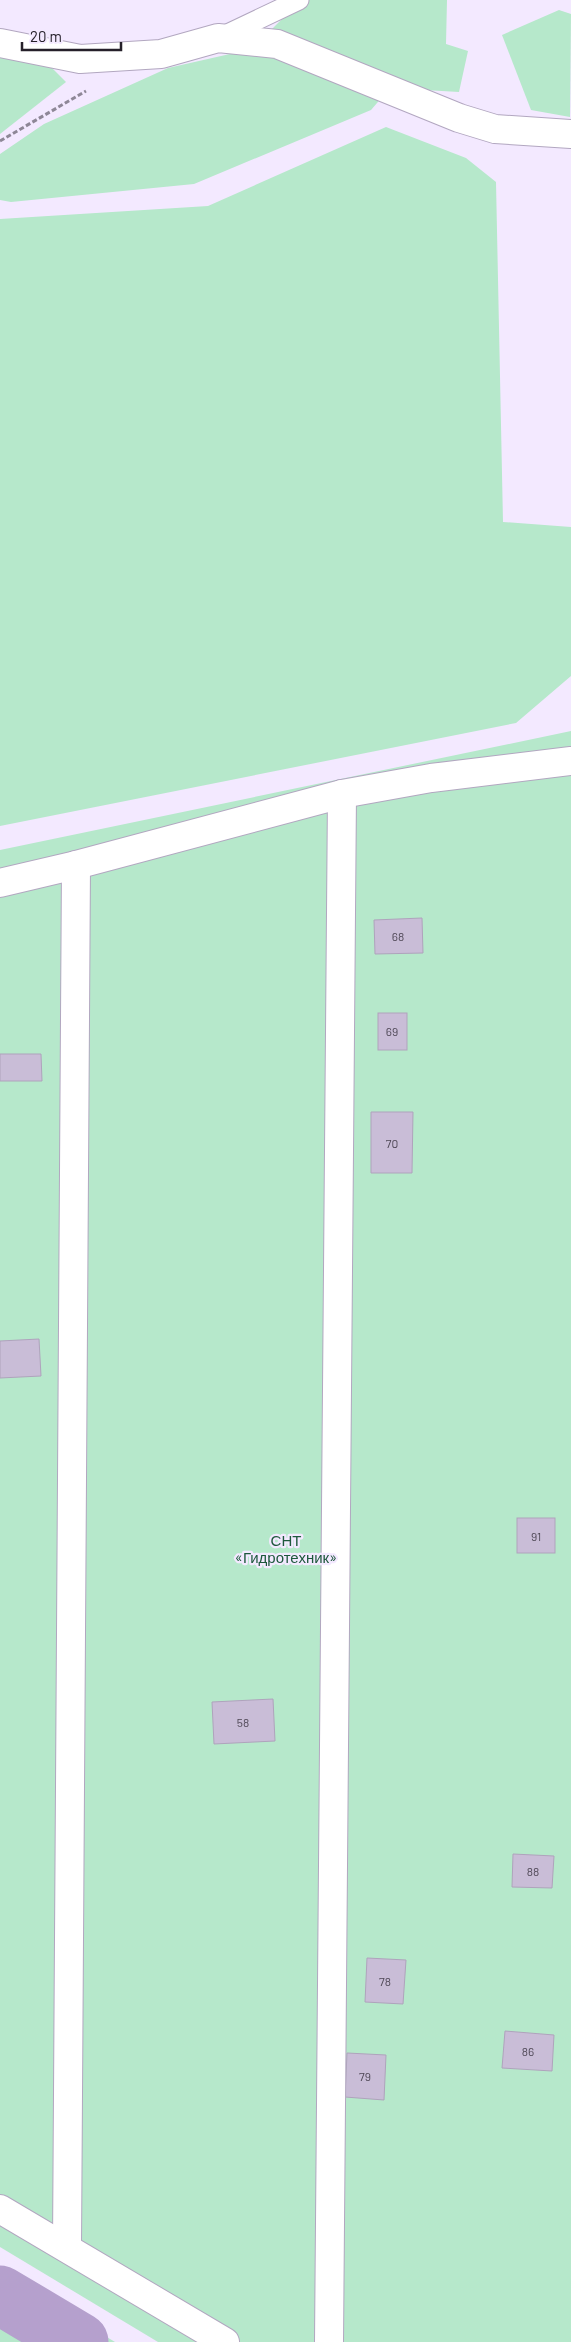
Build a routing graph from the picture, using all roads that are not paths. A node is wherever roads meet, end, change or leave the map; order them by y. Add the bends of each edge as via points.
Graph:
1 (299, 0) edge
2 (218, 38) junction
3 (0, 43) edge
4 (571, 134) edge
5 (571, 761) edge
6 (342, 794) junction
7 (76, 865) junction
8 (0, 883) edge
9 (0, 2209) edge
10 (67, 2247) junction
11 (225, 2342) edge
12 (329, 2342) edge

1 - 2 lane
2 - 3 street via 161,54 80,59
2 - 4 street via 277,44 459,118 495,129
5 - 6 street via 431,778
6 - 7 street
6 - 12 street
7 - 8 street
7 - 10 street
9 - 10 street
10 - 11 street

